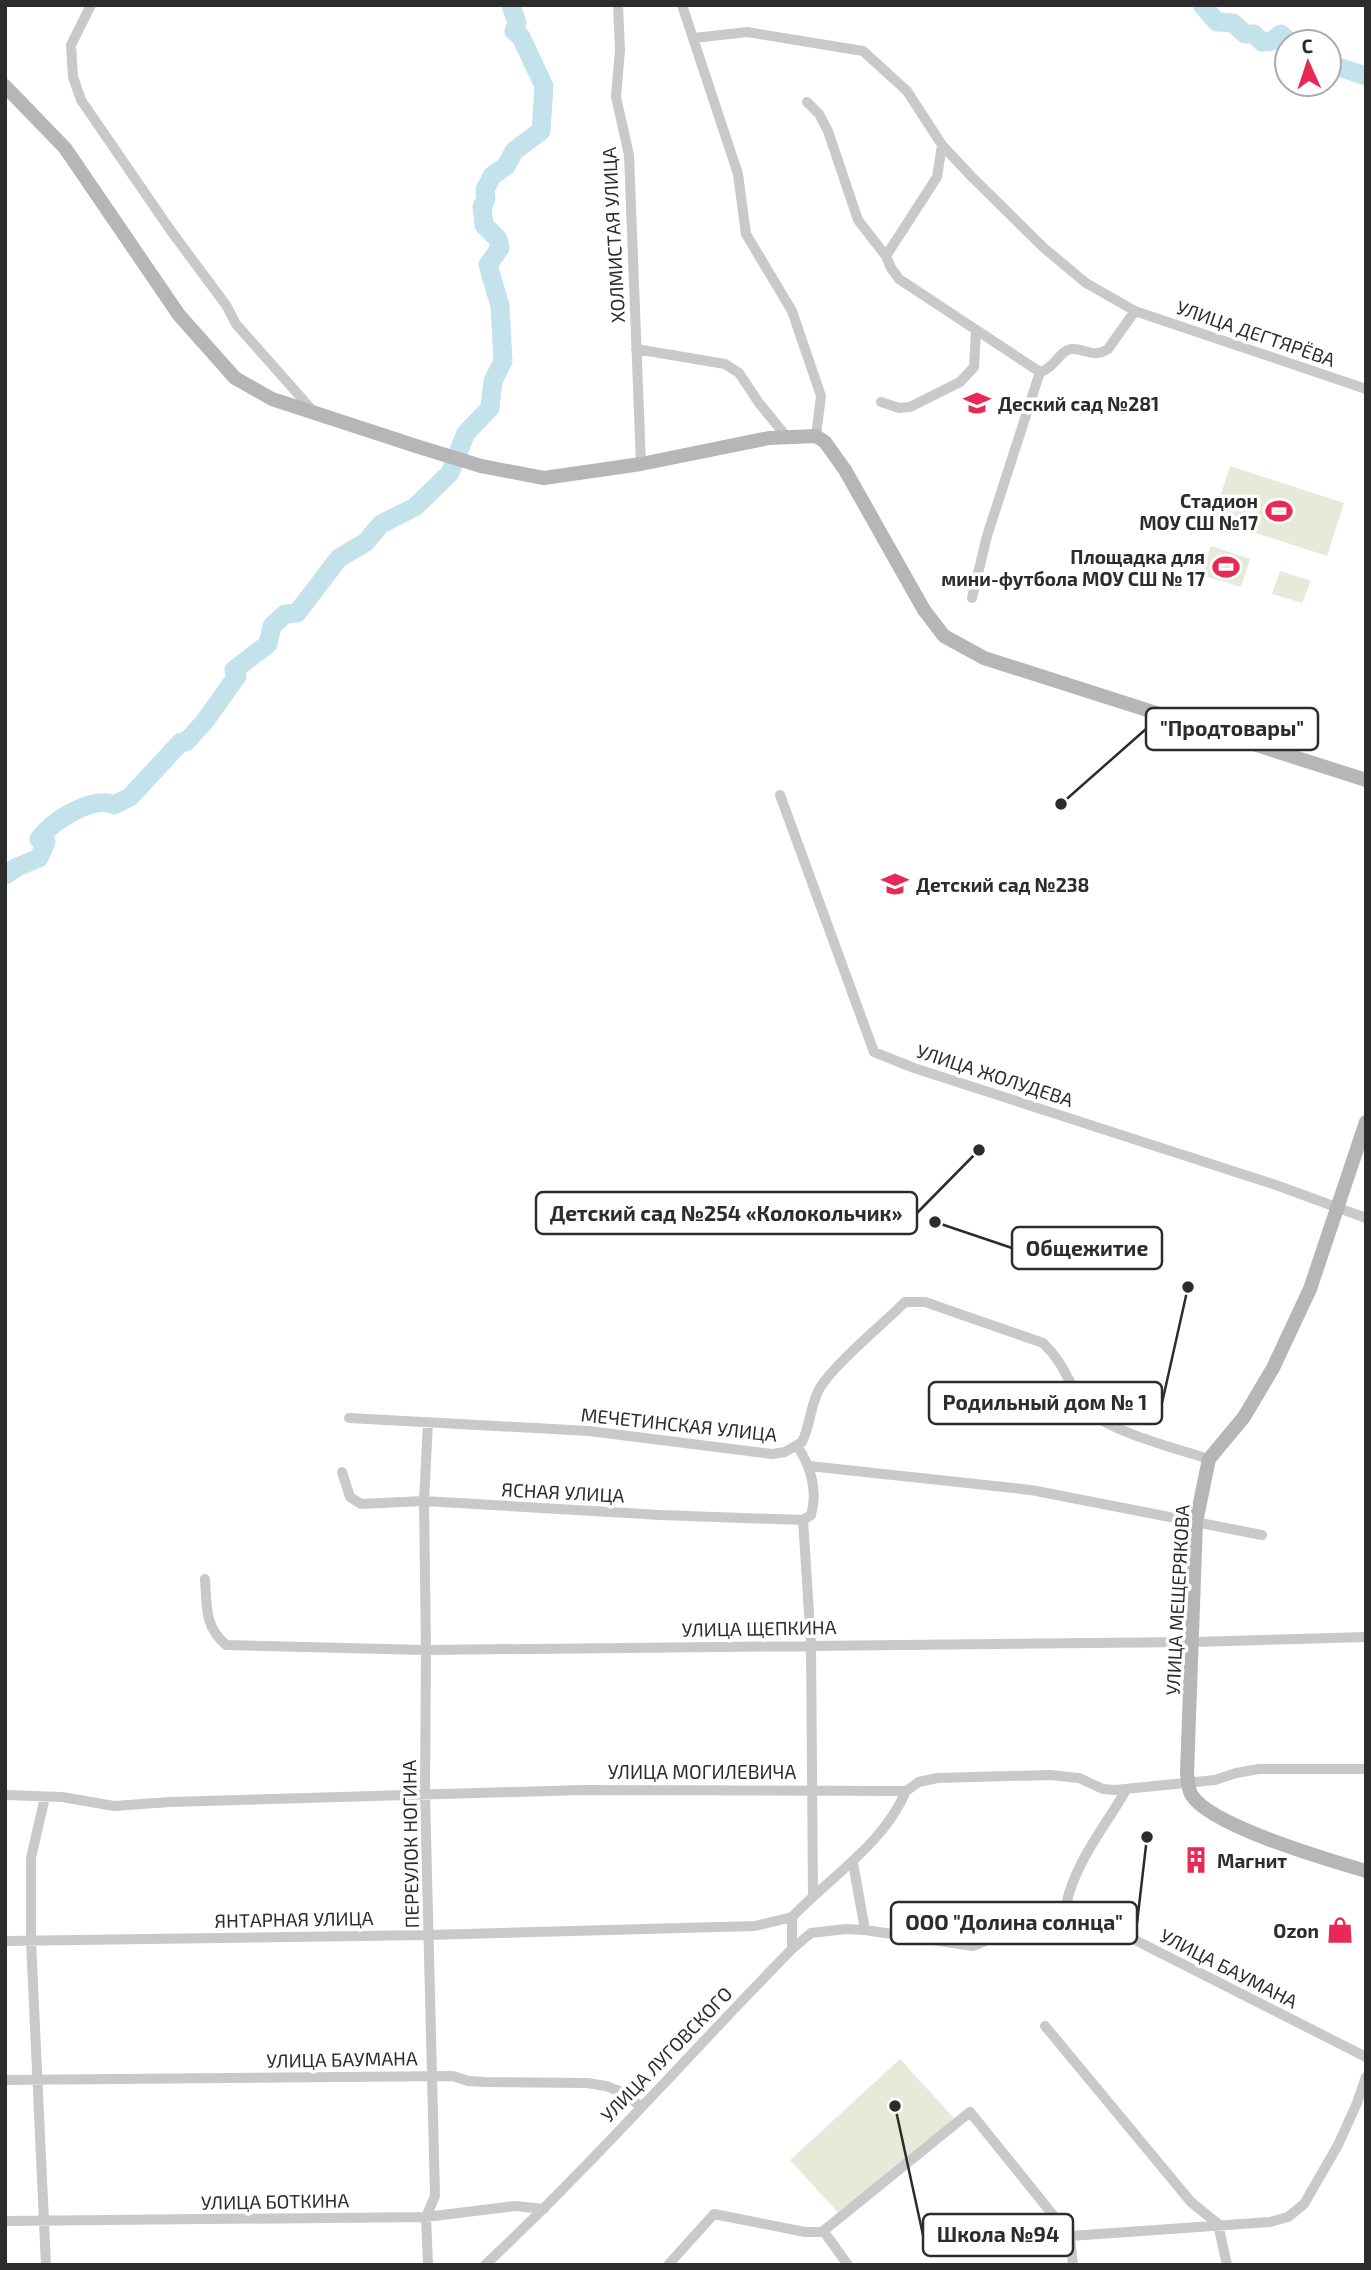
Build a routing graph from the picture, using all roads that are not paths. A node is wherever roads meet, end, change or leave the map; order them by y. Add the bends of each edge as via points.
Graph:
1 (91, 5) edge
2 (618, 5) edge
3 (682, 5) edge
4 (694, 38) junction
5 (5, 86) edge
6 (807, 102) dead end
7 (942, 145) junction
8 (886, 256) junction
9 (1135, 311) junction
10 (976, 331) junction
11 (636, 349) junction
12 (1040, 372) junction
13 (1366, 389) edge
14 (881, 402) dead end
15 (314, 413) junction
16 (786, 436) junction
17 (816, 436) junction
18 (640, 464) junction
19 (972, 598) dead end
20 (1366, 780) edge
21 (780, 795) dead end
22 (1366, 1122) edge
23 (1338, 1208) junction
24 (1366, 1218) edge
25 (349, 1418) dead end
26 (428, 1422) junction
27 (797, 1446) junction
28 (1209, 1459) junction
29 (809, 1466) junction
30 (342, 1472) dead end
31 (424, 1501) junction
32 (803, 1520) junction
33 (1196, 1522) junction
34 (1262, 1535) dead end
35 (205, 1579) dead end
36 (1366, 1637) edge
37 (1192, 1642) junction
38 (811, 1644) junction
39 (426, 1650) junction
40 (1366, 1769) edge
41 (1188, 1783) junction
42 (813, 1790) junction
43 (1126, 1790) junction
44 (905, 1791) junction
45 (425, 1794) junction
46 (5, 1795) edge
47 (45, 1797) junction
48 (853, 1863) junction
49 (1366, 1871) edge
50 (813, 1895) junction
51 (1066, 1905) junction
52 (792, 1917) junction
53 (865, 1930) junction
54 (429, 1935) junction
55 (5, 1941) edge
56 (31, 1941) junction
57 (792, 1949) junction
58 (1045, 2026) dead end
59 (1366, 2057) edge
60 (432, 2076) junction
61 (1366, 2077) edge
62 (5, 2080) edge
63 (37, 2080) junction
64 (640, 2106) junction
65 (544, 2209) junction
66 (426, 2217) junction
67 (43, 2220) junction
68 (5, 2221) edge
69 (1218, 2224) junction
70 (827, 2236) dead end
71 (1070, 2236) junction
72 (46, 2265) edge
73 (428, 2265) edge
74 (485, 2265) edge
75 (668, 2265) edge
76 (848, 2265) edge
77 (1073, 2265) edge
78 (1227, 2265) edge

1 - 15 street via 71,45 73,77 81,100 236,324
2 - 11 street, ХОЛМИСТАЯ УЛИЦА via 621,50 616,97 629,155
3 - 4 street
4 - 7 street, УЛИЦА ДЕГТЯРЁВА via 747,32 863,51 907,91
4 - 17 street via 738,174 746,234 792,311 821,396
5 - 15 street via 65,148 179,315 235,378 272,399
6 - 8 street via 828,131 858,220
7 - 8 street via 937,177
7 - 9 street, УЛИЦА ДЕГТЯРЁВА via 1044,248 1086,283
8 - 10 street via 899,279
9 - 12 street via 1102,354 1065,351 1049,370
9 - 13 street, УЛИЦА ДЕГТЯРЁВА
10 - 12 street
10 - 14 street via 974,367 960,383 910,407
11 - 16 street via 725,364 739,373
11 - 18 street, ХОЛМИСТАЯ УЛИЦА
12 - 19 street
15 - 18 street via 481,466 544,478
16 - 17 street
16 - 18 street
17 - 20 street via 845,470 924,610 944,636 985,658
21 - 23 street, УЛИЦА ЖОЛУДЕВА via 874,1052
22 - 23 street, УЛИЦА МЕЩЕРЯКОВА
23 - 24 street, УЛИЦА ЖОЛУДЕВА
23 - 28 street, УЛИЦА МЕЩЕРЯКОВА via 1310,1289 1273,1368 1244,1417
25 - 26 street, МЕЧЕТИНСКАЯ УЛИЦА
26 - 27 street, МЕЧЕТИНСКАЯ УЛИЦА via 589,1431 772,1454
26 - 31 street, ПЕРЕУЛОК НОГИНА
27 - 28 street, МЕЧЕТИНСКАЯ УЛИЦА via 805,1437 813,1403 834,1371 905,1302 925,1302 1043,1343 1058,1356 1091,1413 1112,1425
27 - 29 street
28 - 33 street, УЛИЦА МЕЩЕРЯКОВА
29 - 32 street via 814,1501 811,1515
29 - 33 street via 1031,1490
30 - 31 street, ЯСНАЯ УЛИЦА via 350,1497 361,1504
31 - 32 street, ЯСНАЯ УЛИЦА
31 - 39 street, ПЕРЕУЛОК НОГИНА
32 - 38 street
33 - 34 street
33 - 37 street, УЛИЦА МЕЩЕРЯКОВА
35 - 39 street, УЛИЦА ЩЕПКИНА via 209,1624 226,1645
36 - 37 street, УЛИЦА ЩЕПКИНА
37 - 38 street, УЛИЦА ЩЕПКИНА
37 - 41 street, УЛИЦА МЕЩЕРЯКОВА
38 - 39 street, УЛИЦА ЩЕПКИНА
38 - 42 street
39 - 45 street, ПЕРЕУЛОК НОГИНА
40 - 41 street, УЛИЦА МОГИЛЕВИЧА via 1259,1769
41 - 43 street, УЛИЦА МОГИЛЕВИЧА
41 - 49 street via 1197,1802 1216,1815
42 - 44 street, УЛИЦА МОГИЛЕВИЧА
42 - 45 street, УЛИЦА МОГИЛЕВИЧА
42 - 50 street
43 - 44 street, УЛИЦА МОГИЛЕВИЧА via 1050,1775 937,1778
43 - 51 street via 1078,1867
44 - 48 street via 889,1820
45 - 47 street, УЛИЦА МОГИЛЕВИЧА via 114,1806
45 - 54 street, ПЕРЕУЛОК НОГИНА
46 - 47 street, УЛИЦА МОГИЛЕВИЧА
47 - 56 street via 31,1858
48 - 50 street
48 - 53 street
50 - 52 street
51 - 53 street via 1052,1920 1029,1923 973,1946
51 - 59 street, УЛИЦА БАУМАНА
52 - 54 street, ЯНТАРНАЯ УЛИЦА via 755,1926
52 - 57 street
53 - 57 street, УЛИЦА ЛУГОВСКОГО via 811,1933
54 - 56 street, ЯНТАРНАЯ УЛИЦА
54 - 60 street, ПЕРЕУЛОК НОГИНА
55 - 56 street, ЯНТАРНАЯ УЛИЦА
56 - 63 street
57 - 64 street, УЛИЦА ЛУГОВСКОГО
58 - 69 street via 1191,2202
60 - 63 street, УЛИЦА БАУМАНА
60 - 64 street, УЛИЦА БАУМАНА via 485,2082 587,2083 622,2092
60 - 66 street, ПЕРЕУЛОК НОГИНА via 435,2196
61 - 69 street via 1338,2145 1297,2212 1270,2222
62 - 63 street, УЛИЦА БАУМАНА
63 - 67 street
64 - 65 street, УЛИЦА ЛУГОВСКОГО
65 - 66 street, УЛИЦА БОТКИНА via 515,2206
65 - 74 street, УЛИЦА ЛУГОВСКОГО
66 - 67 street, УЛИЦА БОТКИНА
66 - 73 street, ПЕРЕУЛОК НОГИНА
67 - 68 street, УЛИЦА БОТКИНА
67 - 72 street
69 - 71 street
69 - 78 street
70 - 76 street
71 - 75 street via 970,2112 822,2232 714,2214
71 - 77 street

